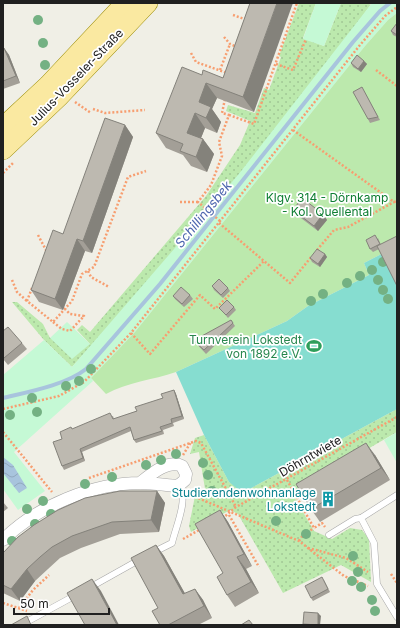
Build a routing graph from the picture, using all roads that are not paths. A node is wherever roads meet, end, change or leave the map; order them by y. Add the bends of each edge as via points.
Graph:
1 (125, 3) edge
2 (148, 3) edge
3 (3, 127) edge
4 (3, 150) edge
5 (140, 483) junction
6 (181, 484) junction
7 (397, 495) edge
8 (361, 518) junction
9 (329, 535) road end
10 (3, 540) edge
11 (397, 618) edge
12 (21, 625) edge

1 - 3 main road, Julius-Vosseler-Straße via 48,85
2 - 4 main road, Julius-Vosseler-Straße via 60,96
5 - 6 street
5 - 6 street via 156,471 174,464 182,466 184,470 186,477
5 - 10 street via 107,487 59,502
6 - 12 lane via 183,500 172,543
7 - 8 lane
8 - 9 lane
8 - 11 lane via 374,543 377,584

